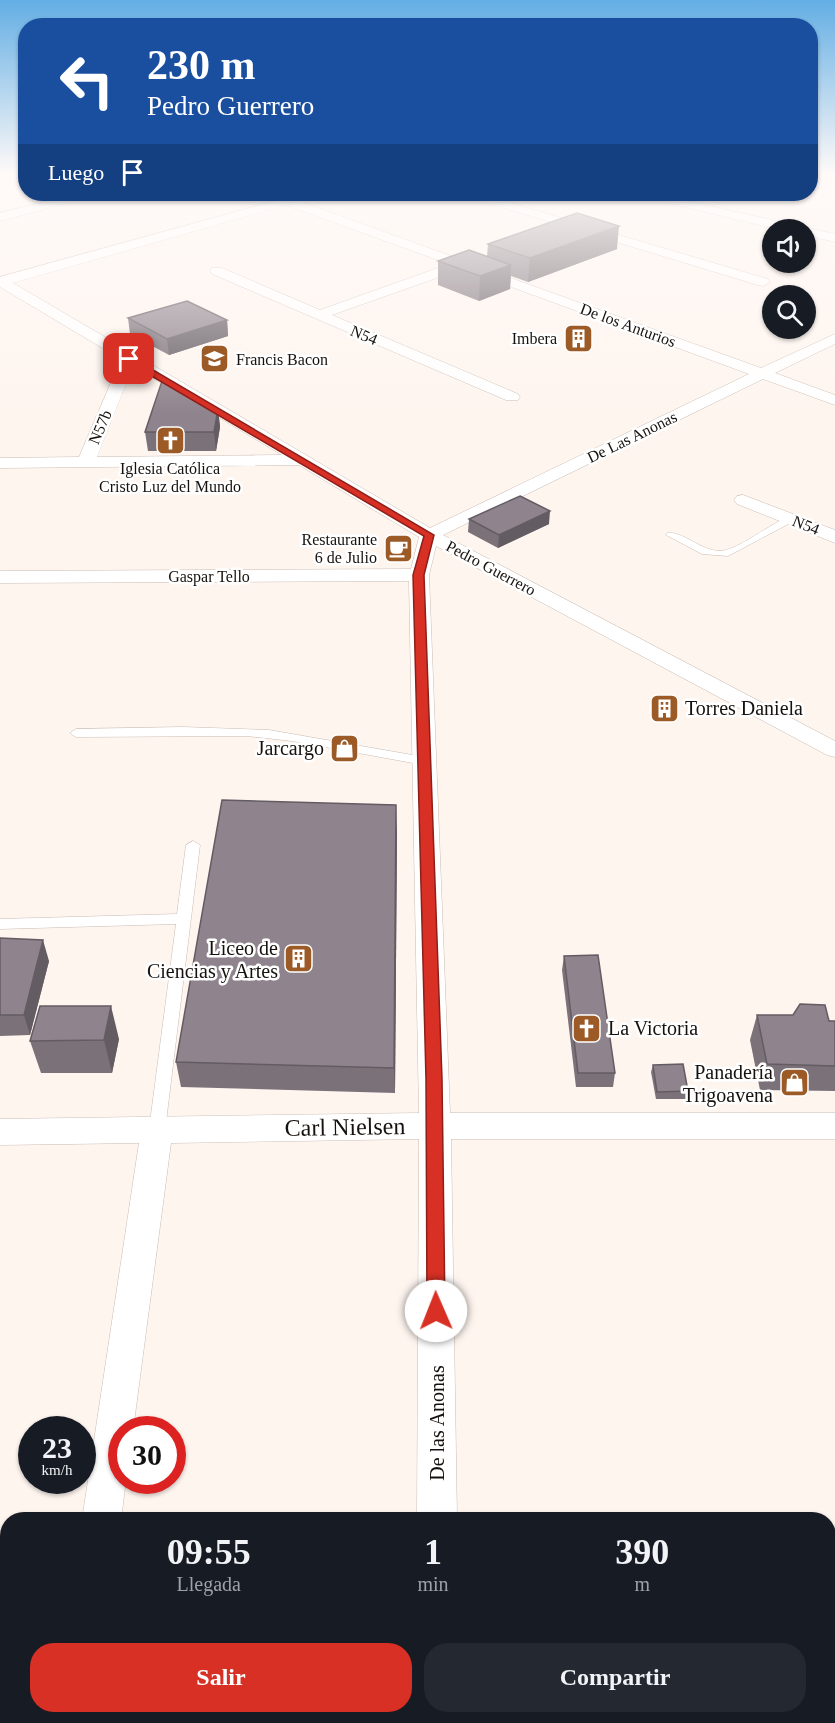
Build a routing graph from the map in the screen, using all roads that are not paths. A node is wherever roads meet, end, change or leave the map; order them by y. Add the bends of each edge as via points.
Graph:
1 (105, 252) edge
2 (426, 252) edge
3 (662, 252) edge
4 (482, 257) edge
5 (460, 265) junction
6 (217, 271) dead end
7 (0, 282) edge
8 (764, 282) dead end
9 (319, 315) junction
10 (835, 338) edge
11 (129, 359) junction
12 (763, 374) junction
13 (512, 397) dead end
14 (835, 400) edge
15 (302, 460) junction
16 (86, 462) junction
17 (0, 463) edge
18 (743, 500) dead end
19 (791, 519) junction
20 (429, 535) junction
21 (671, 535) dead end
22 (835, 537) edge
23 (418, 575) junction
24 (0, 577) edge
25 (76, 733) dead end
26 (835, 750) edge
27 (424, 761) junction
28 (192, 845) dead end
29 (184, 919) junction
30 (0, 924) edge
31 (435, 1126) junction
32 (835, 1126) edge
33 (157, 1130) junction
34 (0, 1132) edge
35 (101, 1512) edge
36 (437, 1512) edge

1 - 7 street
2 - 5 street, De los Anturios
3 - 8 street
4 - 5 street
5 - 9 street
5 - 12 street, De los Anturios
6 - 9 street, N54
7 - 11 street, Pedro Guerrero
9 - 13 street, N54
10 - 12 street, De Las Anonas
11 - 15 street, Pedro Guerrero
11 - 16 street, N57b
12 - 14 street, De los Anturios
12 - 20 street, De Las Anonas
15 - 16 street
15 - 20 street, Pedro Guerrero
16 - 17 street
18 - 19 street, N54
19 - 21 lane via 718,555
19 - 22 street, N54
20 - 23 street, De las Anonas
20 - 26 street, Pedro Guerrero
23 - 24 street, Gaspar Tello
23 - 27 street, De las Anonas
25 - 27 lane via 247,732 327,742
27 - 31 street, De las Anonas
28 - 29 lane
29 - 30 lane
29 - 33 lane
31 - 32 street, Carl Nielsen
31 - 33 street, Carl Nielsen
31 - 36 street, De las Anonas
33 - 34 street, Carl Nielsen
33 - 35 street

